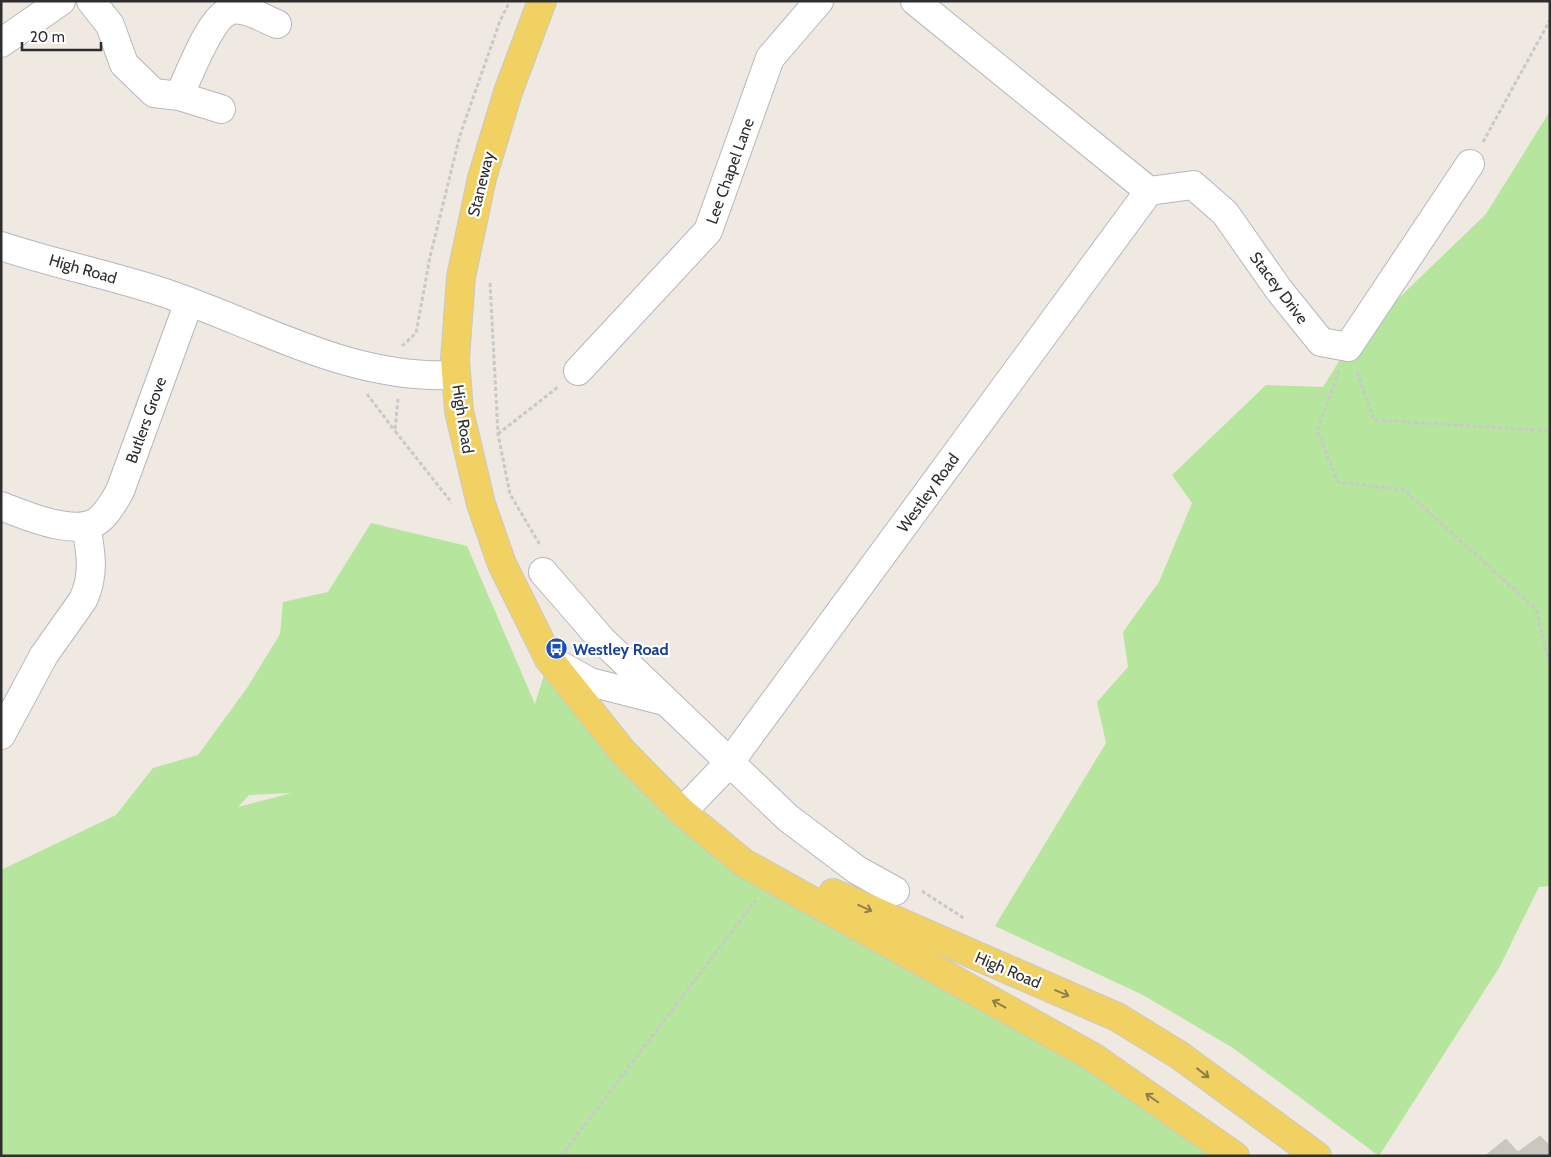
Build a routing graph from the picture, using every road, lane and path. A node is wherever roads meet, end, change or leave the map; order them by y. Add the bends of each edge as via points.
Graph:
1 (61, 1) edge
2 (91, 1) edge
3 (510, 1) edge
4 (542, 1) edge
5 (819, 1) edge
6 (915, 1) edge
7 (1550, 20) edge
8 (277, 24) dead end
9 (1, 43) edge
10 (179, 96) junction
11 (221, 109) dead end
12 (1470, 164) joint
13 (1149, 191) junction
14 (1, 246) edge
15 (490, 278) dead end
16 (189, 302) junction
17 (393, 347) dead end
18 (1348, 347) junction
19 (578, 371) joint
20 (455, 375) junction
21 (398, 400) dead end
22 (1550, 431) edge
23 (3, 507) edge
24 (458, 510) dead end
25 (86, 526) junction
26 (543, 572) dead end
27 (549, 659) junction
28 (1550, 667) edge
29 (665, 702) junction
30 (1, 735) edge
31 (730, 762) junction
32 (682, 812) junction
33 (773, 879) junction
34 (895, 891) dead end
35 (561, 1156) edge
36 (1235, 1156) edge
37 (1317, 1156) edge

1 - 9 street
2 - 10 street via 110,25 124,64 154,93
3 - 17 path via 460,134 430,257 416,333 402,346
4 - 20 main road, Staneway via 508,92 474,213 457,304
5 - 19 street, Lee Chapel Lane via 770,58 708,231
6 - 13 street
7 - 12 path
8 - 10 street via 246,11 230,10 216,21
10 - 11 street
12 - 18 street
13 - 18 street, Stacey Drive via 1193,185 1225,213 1279,290 1321,342
13 - 31 street, Westley Road
14 - 16 street, High Road
15 - 19 path via 498,434
16 - 20 street, High Road via 362,367 400,374
16 - 25 street, Butlers Grove via 120,491 105,514
18 - 22 path via 1374,420
18 - 28 path via 1317,431 1338,482 1404,490 1536,609
20 - 27 main road, High Road via 464,437 481,504 502,564
21 - 24 path via 395,431
23 - 25 street via 62,526
25 - 30 street via 92,570 88,591 44,655
26 - 29 street via 602,640
27 - 29 street via 590,682
27 - 32 main road, High Road via 624,752
29 - 31 street
31 - 32 street, Westley Road
31 - 34 street via 788,818 857,870
32 - 33 main road, High Road via 744,863
32 -> 37 main road, High Road via 840,897 1117,1017 1179,1055
33 - 35 path
36 -> 33 main road, High Road via 1093,1056

